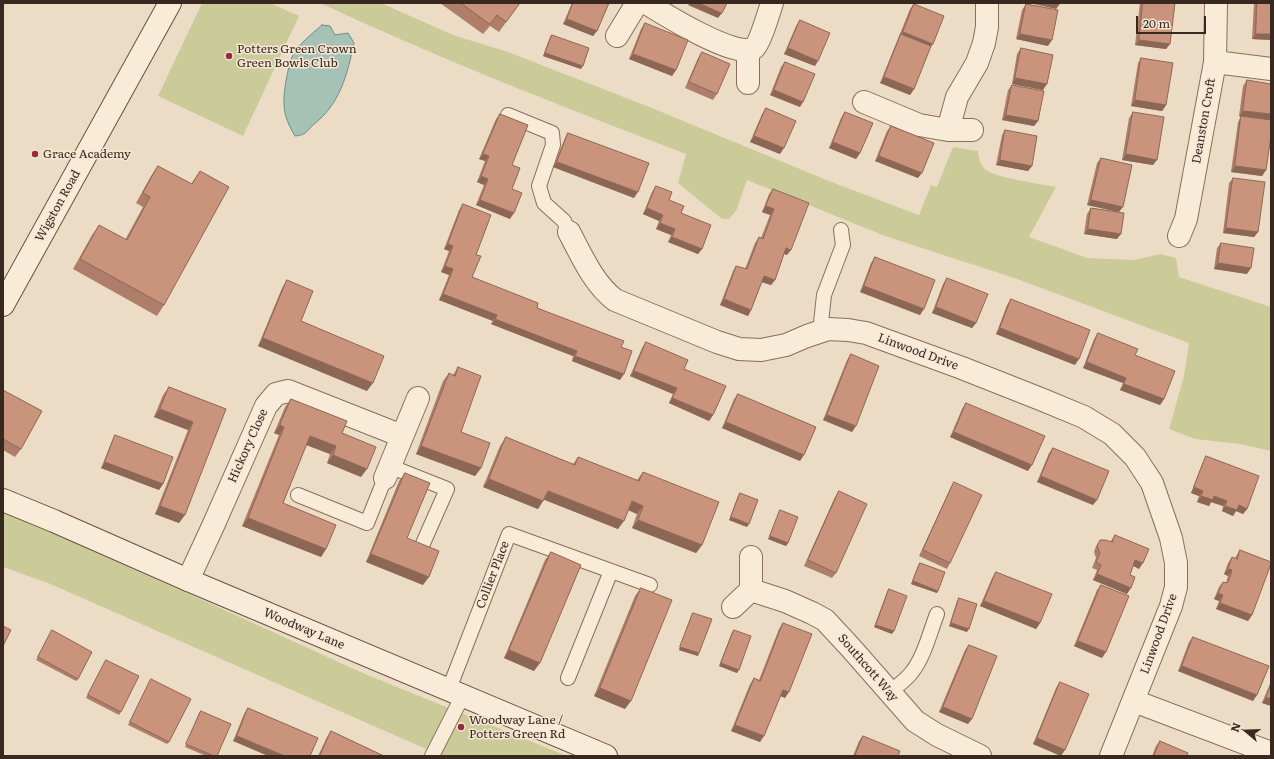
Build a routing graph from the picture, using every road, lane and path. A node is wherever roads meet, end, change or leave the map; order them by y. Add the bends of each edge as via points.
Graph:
1 (170, 3) edge
2 (637, 3) edge
3 (646, 3) edge
4 (772, 3) edge
5 (987, 3) edge
6 (1216, 3) edge
7 (616, 36) dead end
8 (748, 50) junction
9 (1214, 62) junction
10 (1271, 69) edge
11 (748, 83) dead end
12 (864, 102) dead end
13 (508, 115) edge
14 (948, 130) junction
15 (972, 130) dead end
16 (841, 230) dead end
17 (569, 232) joint
18 (1179, 236) dead end
19 (5, 297) edge
20 (820, 332) junction
21 (418, 398) dead end
22 (402, 436) junction
23 (387, 472) junction
24 (298, 495) dead end
25 (3, 500) edge
26 (421, 548) edge
27 (751, 557) dead end
28 (611, 571) junction
29 (188, 580) junction
30 (650, 585) dead end
31 (751, 590) junction
32 (733, 607) dead end
33 (937, 614) dead end
34 (568, 678) dead end
35 (456, 692) junction
36 (889, 692) junction
37 (1134, 700) junction
38 (1271, 753) edge
39 (432, 756) edge
40 (606, 756) edge
41 (980, 756) edge
42 (1111, 756) edge

1 - 19 street, Wigston Road
2 - 7 street
3 - 8 street via 711,40
4 - 8 street via 759,40 754,48
5 - 14 street via 987,27 981,53 957,97
6 - 9 street, Deanston Croft
8 - 11 street
9 - 10 street
9 - 18 street, Deanston Croft via 1186,218
12 - 14 street via 919,125
13 - 17 lane, Linwood Drive via 552,133 553,145 539,186 544,204 564,221
14 - 15 street
16 - 20 lane via 843,245 824,295
17 - 20 street, Linwood Drive via 593,275 604,291 615,300 717,342 739,349 761,350 786,345
20 - 37 street, Linwood Drive via 828,329 866,333 1043,400 1084,417 1112,434 1135,457 1152,483 1171,538 1176,564 1176,587
21 - 22 street
22 - 23 street
22 - 29 street, Hickory Close via 288,391 276,394 266,406
23 - 24 lane via 367,523
23 - 26 lane via 447,489
25 - 29 street, Woodway Lane
27 - 31 street
28 - 30 lane, Collier Place
28 - 34 lane
28 - 35 lane, Collier Place via 509,534
29 - 35 street, Woodway Lane
31 - 32 street
31 - 36 street, Southcott Way via 785,601 825,620
33 - 36 lane via 913,671
35 - 39 lane
35 - 40 street, Woodway Lane
36 - 41 street, Southcott Way via 915,721
37 - 38 street
37 - 42 street, Linwood Drive

